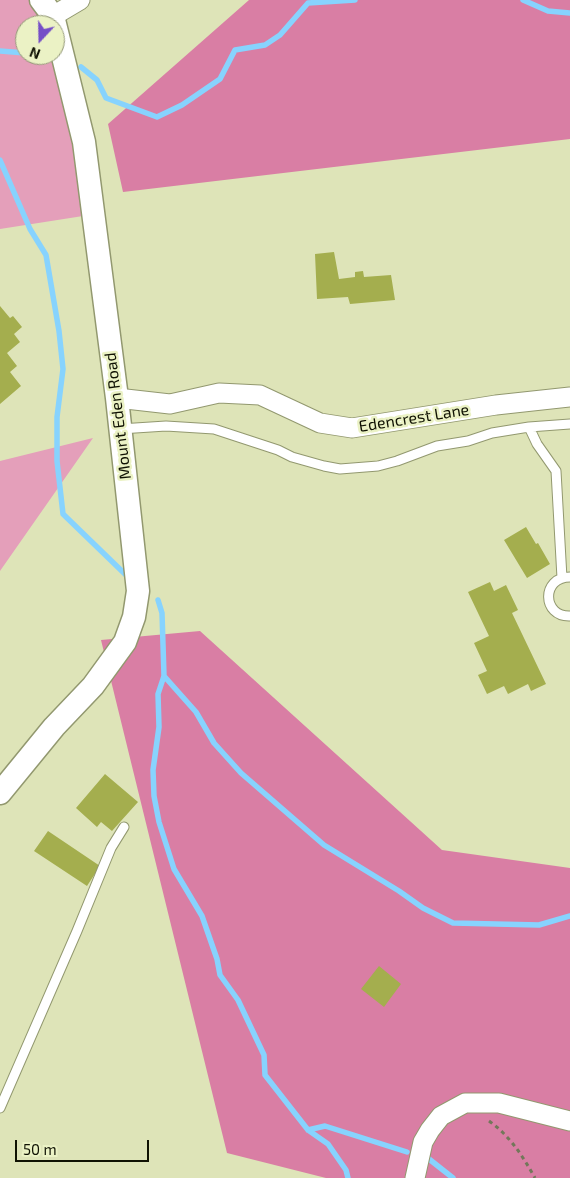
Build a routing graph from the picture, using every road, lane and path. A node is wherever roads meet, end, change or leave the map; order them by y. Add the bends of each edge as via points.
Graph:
1 (80, 0) edge
2 (47, 8) edge
3 (570, 397) edge
4 (117, 398) junction
5 (570, 424) edge
6 (529, 427) junction
7 (120, 429) junction
8 (560, 550) junction
9 (570, 550) edge
10 (566, 577) edge
11 (570, 616) edge
12 (0, 793) edge
13 (124, 827) dead end
14 (465, 1103) junction
15 (0, 1108) edge
16 (570, 1121) edge
17 (415, 1178) edge
18 (534, 1178) edge

1 - 2 street
2 - 4 street, Mount Eden Road via 84,142
3 - 4 street, Edencrest Lane via 352,428 320,423 260,394 219,393 170,404
4 - 7 street, Mount Eden Road
5 - 6 lane
6 - 7 lane via 437,446 378,466 340,468 292,457 214,429 166,426
6 - 8 lane via 556,471
7 - 12 street, Mount Eden Road via 138,591 134,617 124,642 93,686 54,727
8 - 9 lane
8 - 10 lane
10 - 11 lane via 551,586 548,599 554,611
13 - 15 lane via 111,848
14 - 16 street via 499,1103
14 - 17 street via 441,1116 430,1130
14 - 18 path via 503,1131 521,1153

